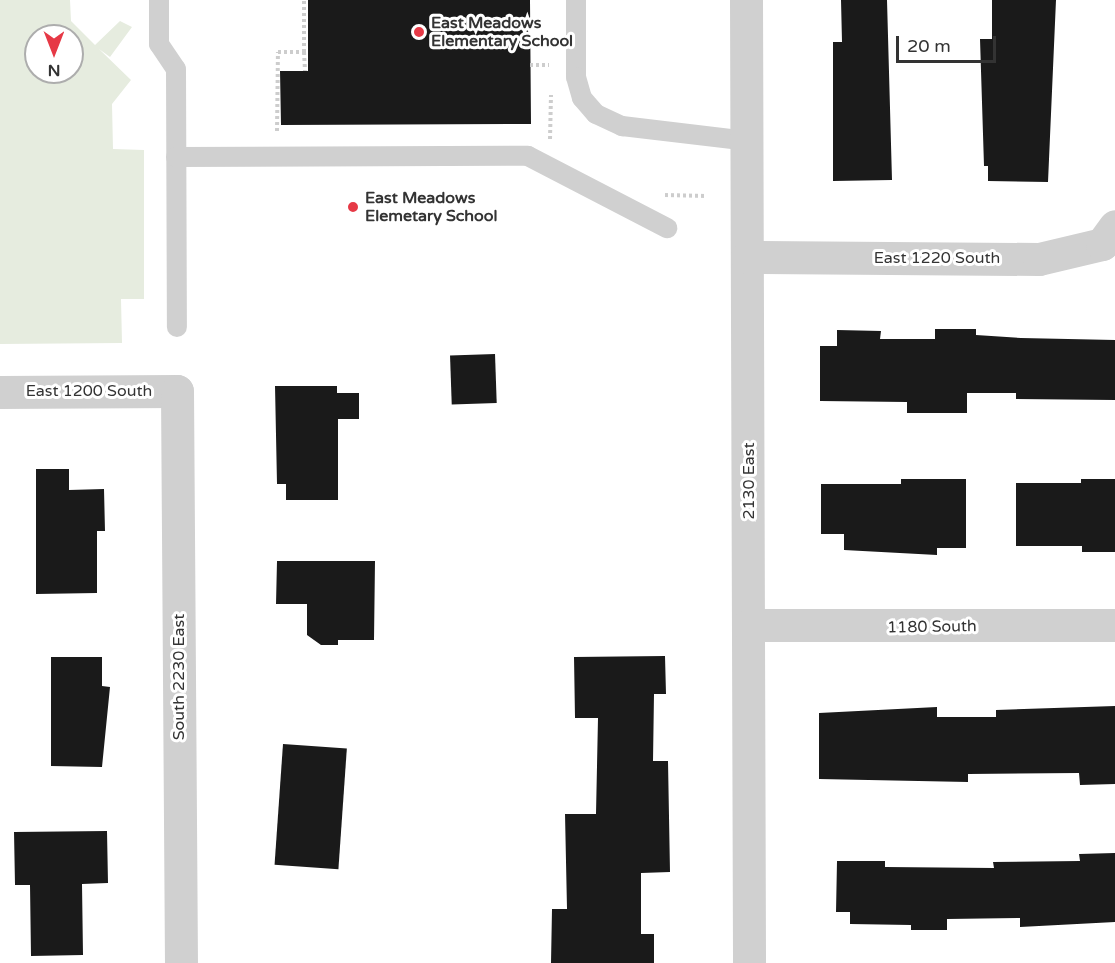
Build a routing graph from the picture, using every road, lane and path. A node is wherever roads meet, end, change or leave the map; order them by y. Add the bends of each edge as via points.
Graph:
1 (159, 0) edge
2 (304, 0) edge
3 (576, 0) edge
4 (746, 0) edge
5 (304, 52) junction
6 (305, 71) dead end
7 (552, 83) dead end
8 (277, 138) dead end
9 (747, 141) junction
10 (560, 146) dead end
11 (176, 157) junction
12 (653, 195) dead end
13 (706, 196) dead end
14 (1115, 226) edge
15 (667, 228) dead end
16 (747, 257) junction
17 (177, 327) dead end
18 (177, 391) joint
19 (0, 392) edge
20 (748, 625) junction
21 (1115, 625) edge
22 (181, 963) edge
23 (749, 963) edge

1 - 11 lane via 159,44 176,69
2 - 5 path
3 - 9 lane via 576,77 582,98 596,114 622,126
4 - 9 street, 2130 East
5 - 6 path
5 - 8 path via 278,52
7 - 10 path via 550,141
9 - 16 street, 2130 East
11 - 15 lane via 528,156
11 - 17 lane
12 - 13 path
14 - 16 street, East 1220 South via 1102,244 1039,259
16 - 20 street, 2130 East
18 - 19 street, East 1200 South
18 - 22 street, South 2230 East
20 - 21 street, 1180 South
20 - 23 street, 2130 East

